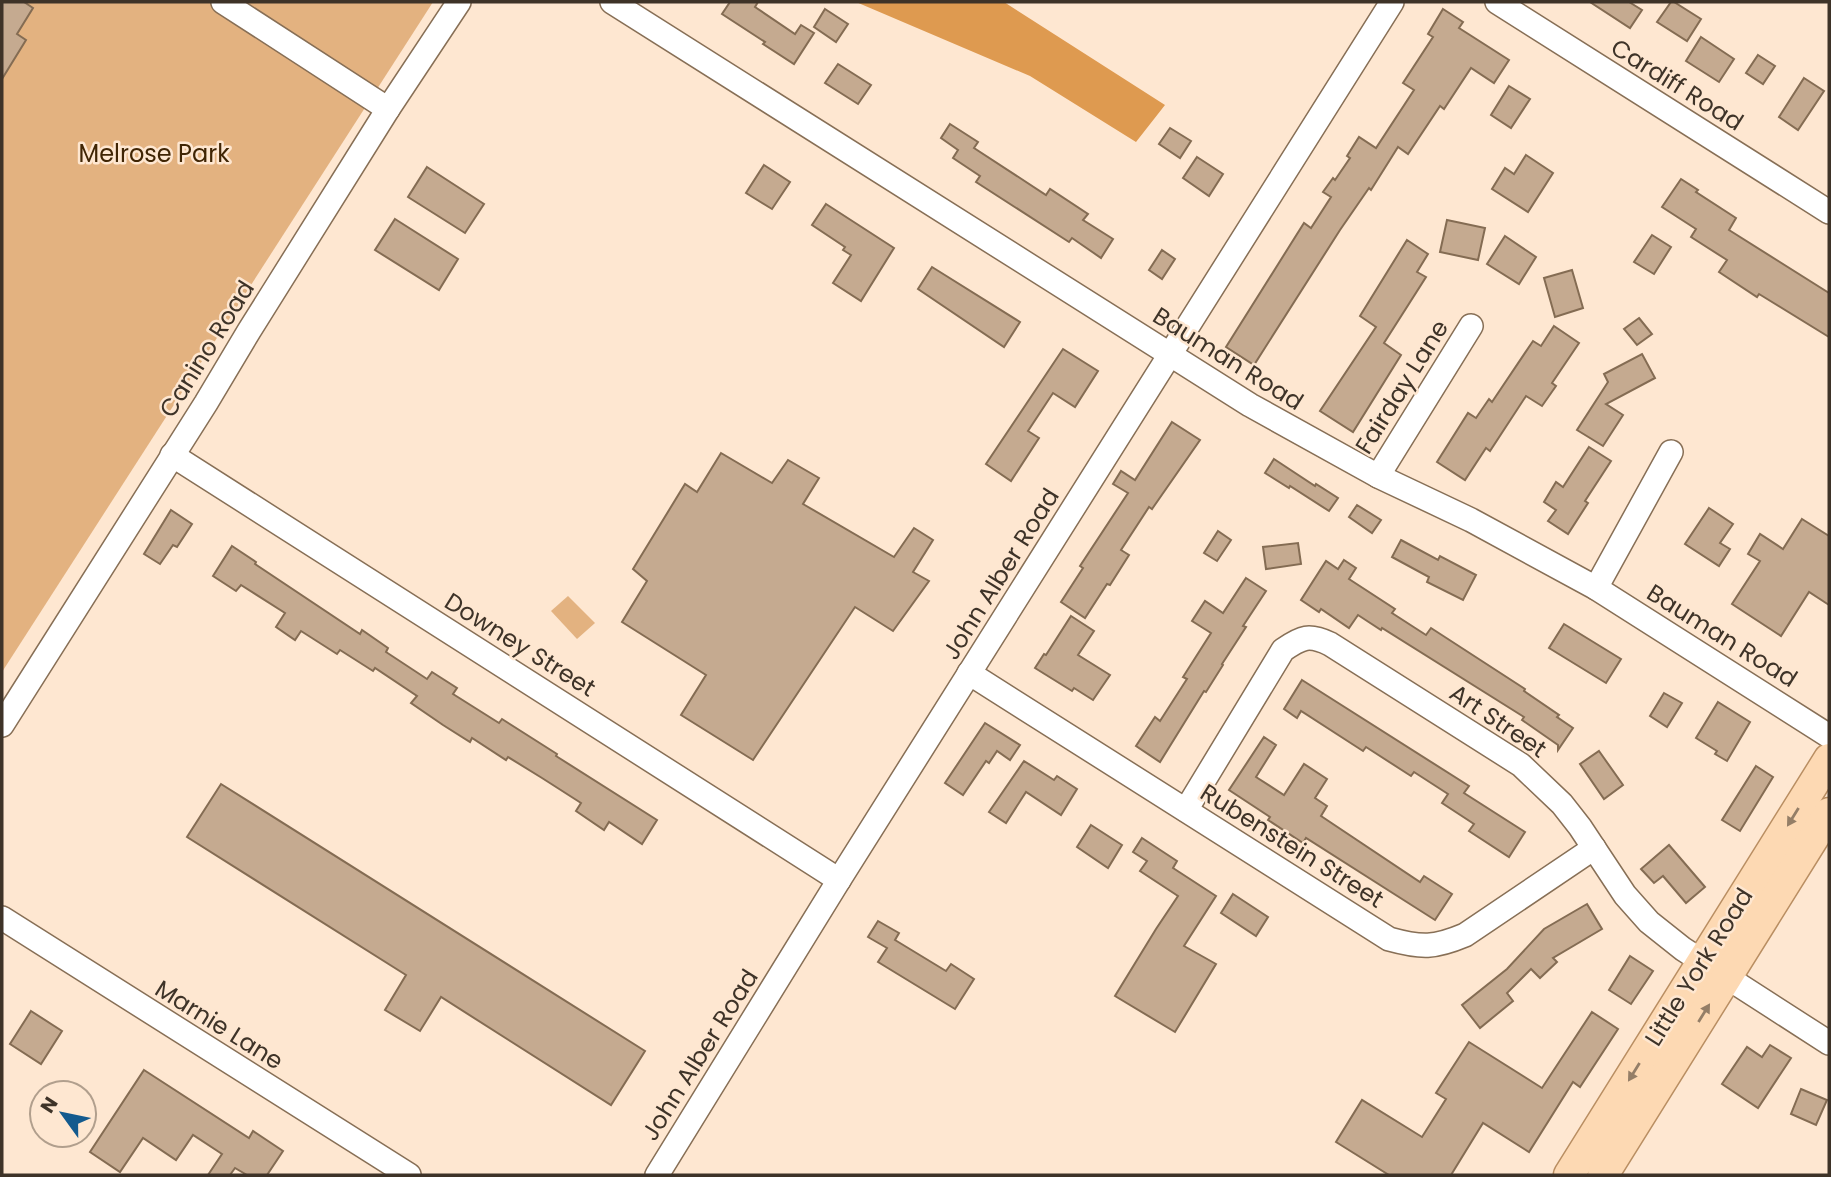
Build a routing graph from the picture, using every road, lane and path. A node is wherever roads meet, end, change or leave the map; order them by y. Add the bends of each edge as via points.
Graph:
1 (223, 2) edge
2 (459, 2) edge
3 (612, 2) edge
4 (1392, 2) edge
5 (1497, 2) edge
6 (388, 109) junction
7 (1829, 212) edge
8 (1471, 326) dead end
9 (1170, 355) junction
10 (1671, 452) dead end
11 (172, 455) junction
12 (1378, 477) junction
13 (1596, 588) junction
14 (969, 674) junction
15 (2, 725) edge
16 (1829, 736) edge
17 (1829, 759) edge
18 (1186, 810) junction
19 (1829, 813) edge
20 (1594, 848) junction
21 (839, 880) junction
22 (2, 918) edge
23 (1715, 970) junction
24 (1829, 1043) edge
25 (409, 1175) edge
26 (657, 1175) edge
27 (1569, 1175) edge
28 (1603, 1175) edge

1 - 6 street
2 - 6 street, Canino Road
3 - 9 street, Bauman Road
4 - 9 street, John Alber Road
5 - 7 street, Cardiff Road
6 - 11 street, Canino Road
8 - 12 street, Fairday Lane
9 - 12 street, Bauman Road
9 - 14 street, John Alber Road
10 - 13 street
11 - 15 street, Canino Road
11 - 21 street, Downey Street
12 - 13 street, Bauman Road via 1471,520
13 - 16 street, Bauman Road
14 - 18 street, Rubenstein Street
14 - 21 street, John Alber Road
17 -> 23 main road, Little York Road
18 - 20 street, Rubenstein Street via 1390,939 1409,945 1445,943 1465,935
18 - 20 street, Art Street via 1283,650 1308,637 1330,644 1521,765 1562,804
19 - 23 main road, Little York Road
20 - 23 street, Art Street via 1649,922
21 - 26 street, John Alber Road
22 - 25 street, Marnie Lane
23 - 24 street, Art Street
23 -> 27 main road, Little York Road
28 -> 23 main road, Little York Road

